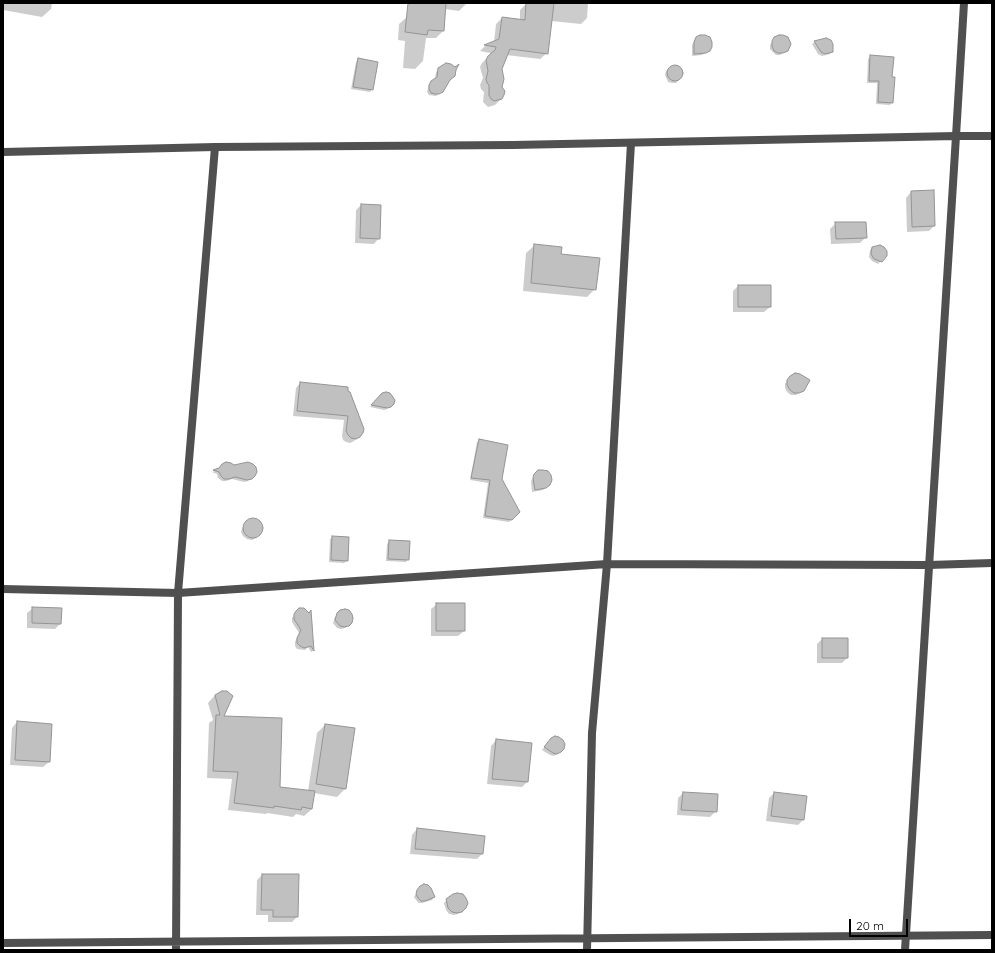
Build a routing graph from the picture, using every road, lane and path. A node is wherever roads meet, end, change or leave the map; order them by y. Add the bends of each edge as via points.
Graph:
1 (964, 3) edge
2 (956, 136) junction
3 (992, 136) edge
4 (631, 143) junction
5 (215, 147) junction
6 (3, 152) edge
7 (992, 563) edge
8 (607, 564) junction
9 (929, 565) junction
10 (3, 589) edge
11 (178, 593) junction
12 (992, 935) edge
13 (906, 936) junction
14 (588, 939) junction
15 (3, 943) edge
16 (176, 946) edge
17 (587, 950) edge
18 (905, 950) edge

1 - 2 street
2 - 3 street
2 - 4 street
2 - 9 street
4 - 5 street
4 - 8 street
5 - 6 street
5 - 11 street
7 - 9 street
8 - 9 street
8 - 11 street
8 - 14 street via 592,733
9 - 13 street
10 - 11 street
11 - 16 street
12 - 13 street
13 - 14 street
13 - 18 street
14 - 16 street
14 - 17 street
15 - 16 street

